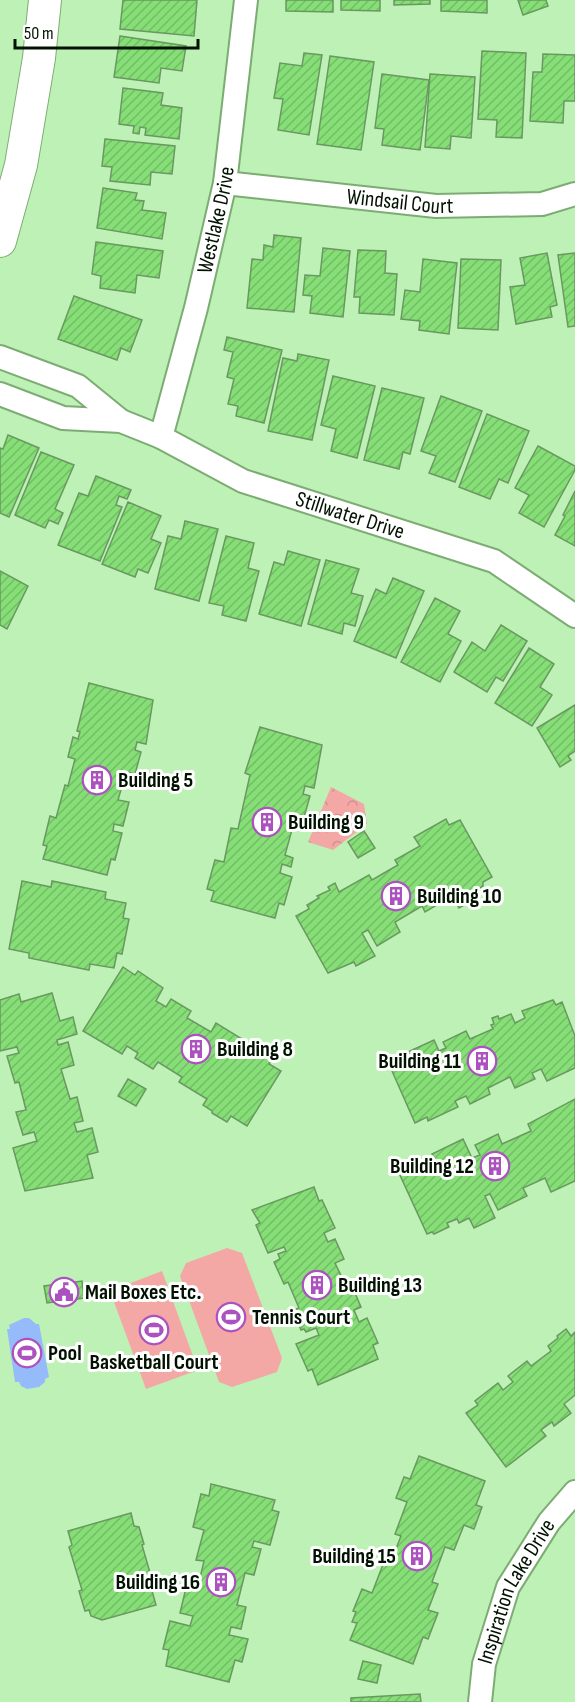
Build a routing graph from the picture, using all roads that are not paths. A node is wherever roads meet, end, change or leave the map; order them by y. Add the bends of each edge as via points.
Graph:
1 (45, 0) edge
2 (246, 0) edge
3 (225, 183) junction
4 (575, 194) edge
5 (0, 241) edge
6 (0, 357) edge
7 (0, 394) edge
8 (121, 421) junction
9 (161, 437) junction
10 (575, 616) edge
11 (575, 1492) edge
12 (480, 1702) edge

1 - 5 main road via 21,165
2 - 3 street, Westlake Drive
3 - 4 street, Windsail Court via 436,206 542,204
3 - 9 street, Westlake Drive
6 - 8 street, Stillwater Drive via 78,386
7 - 8 street, Stillwater Drive via 63,418
8 - 9 street, Stillwater Drive
9 - 10 street, Stillwater Drive via 243,481 494,561
11 - 12 street, Inspiration Lake Drive via 549,1522 508,1587 484,1664

